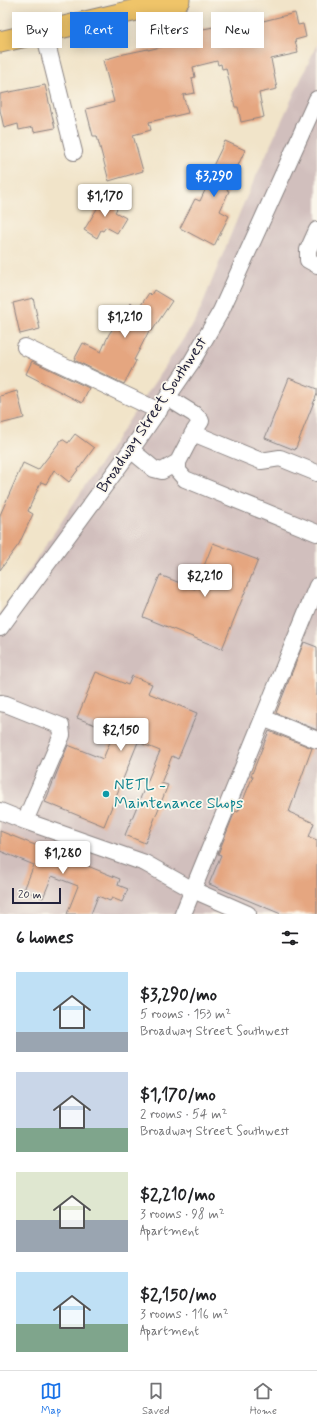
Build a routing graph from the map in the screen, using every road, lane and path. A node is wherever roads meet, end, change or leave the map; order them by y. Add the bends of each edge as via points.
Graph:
1 (179, 0) edge
2 (150, 3) edge
3 (62, 27) edge
4 (12, 39) edge
5 (0, 42) edge
6 (48, 48) edge
7 (317, 99) edge
8 (313, 118) edge
9 (74, 152) dead end
10 (317, 230) edge
11 (317, 265) edge
12 (25, 347) dead end
13 (168, 398) junction
14 (159, 411) junction
15 (193, 433) junction
16 (131, 450) junction
17 (178, 462) junction
18 (317, 473) edge
19 (317, 533) edge
20 (317, 586) edge
21 (0, 628) edge
22 (0, 703) edge
23 (263, 718) junction
24 (317, 740) edge
25 (0, 811) edge
26 (24, 821) junction
27 (192, 890) junction
28 (183, 914) edge
29 (248, 914) edge

1 - 2 main road
2 - 3 main road
4 - 5 main road
6 - 9 street
7 - 8 street, Broadway Street Southwest
8 - 13 street, Broadway Street Southwest via 221,311
10 - 11 street via 308,250 308,260
12 - 14 street
13 - 14 street, Broadway Street Southwest
13 - 15 street via 201,421
14 - 16 street, Broadway Street Southwest
15 - 17 street
15 - 18 street via 261,461 280,458
16 - 17 street via 154,469 162,471
16 - 21 street, Broadway Street Southwest
17 - 19 street via 178,471 185,479
20 - 23 street
22 - 26 street via 60,726 62,735
23 - 24 street
23 - 27 street
25 - 26 street
26 - 27 street via 145,862
27 - 28 street
27 - 29 street

